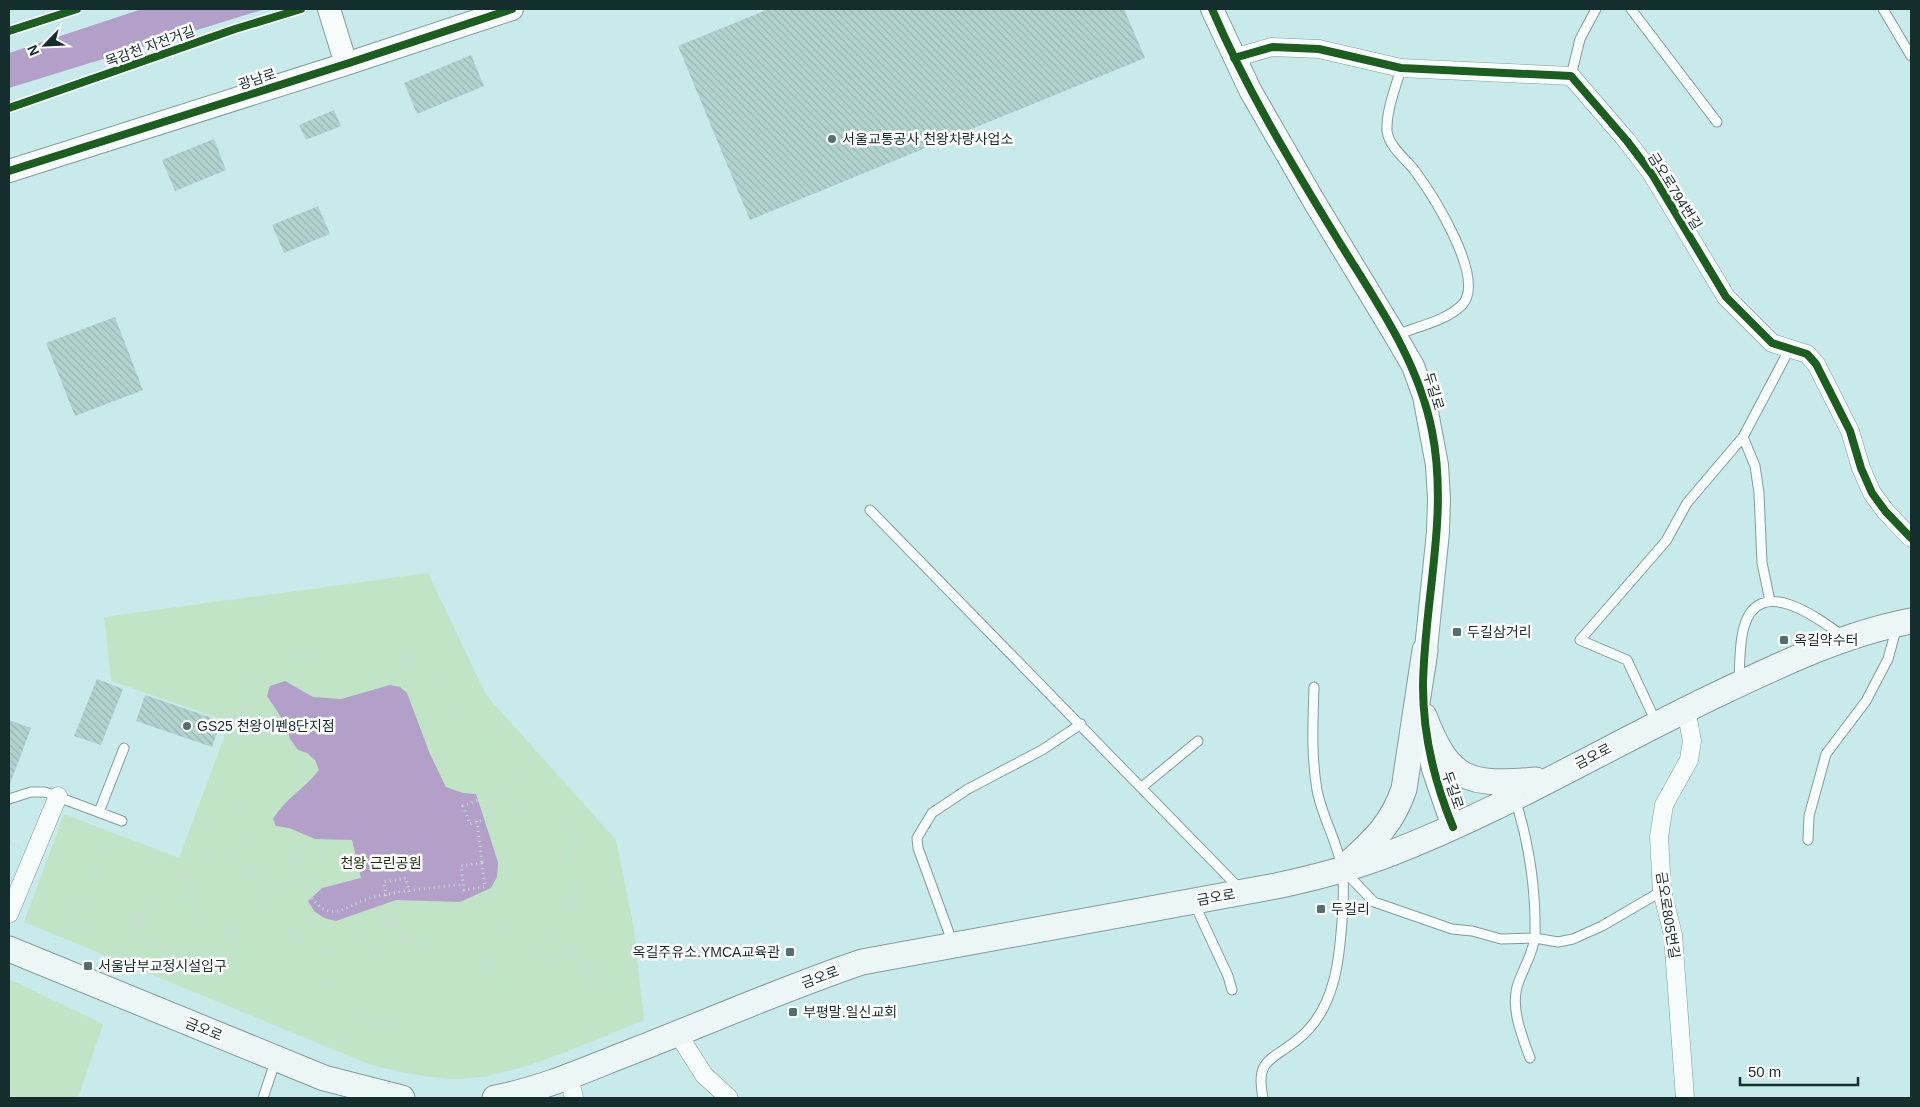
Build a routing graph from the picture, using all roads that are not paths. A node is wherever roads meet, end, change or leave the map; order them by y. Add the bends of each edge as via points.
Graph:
1 (329, 9) edge
2 (512, 9) edge
3 (1212, 9) edge
4 (1596, 9) edge
5 (1631, 9) edge
6 (1883, 9) edge
7 (1911, 56) edge
8 (1234, 58) junction
9 (346, 64) junction
10 (1401, 68) junction
11 (1571, 76) junction
12 (1718, 122) dead end
13 (9, 171) edge
14 (1396, 335) junction
15 (1789, 350) junction
16 (1743, 437) junction
17 (870, 510) dead end
18 (1911, 538) edge
19 (1770, 601) junction
20 (1905, 622) edge
21 (1848, 640) junction
22 (1425, 650) junction
23 (1738, 684) junction
24 (1314, 687) dead end
25 (1686, 709) junction
26 (1424, 716) junction
27 (1081, 724) junction
28 (1658, 724) junction
29 (1198, 741) dead end
30 (124, 748) dead end
31 (1548, 779) junction
32 (1142, 786) junction
33 (58, 796) junction
34 (1514, 796) junction
35 (9, 799) edge
36 (99, 812) junction
37 (122, 821) dead end
38 (1453, 828) junction
39 (1808, 840) dead end
40 (1342, 869) junction
41 (1662, 891) junction
42 (1243, 892) junction
43 (1193, 901) junction
44 (9, 914) edge
45 (1535, 938) junction
46 (953, 944) junction
47 (9, 949) edge
48 (1232, 990) dead end
49 (678, 1034) junction
50 (1530, 1058) dead end
51 (276, 1059) junction
52 (572, 1087) edge
53 (263, 1098) edge
54 (402, 1098) edge
55 (496, 1098) edge
56 (730, 1098) edge
57 (1263, 1098) edge
58 (1685, 1098) edge

1 - 9 street
2 - 9 street, 광남로
3 - 8 street, 두길로
4 - 11 lane via 1580,39
5 - 12 lane
6 - 7 lane
8 - 10 street via 1272,47 1319,49
8 - 14 street, 두길로 via 1315,204
9 - 13 street, 광남로
10 - 11 street
10 - 14 lane via 1388,116 1387,133 1395,149 1434,196 1464,260 1470,282 1463,304 1447,315
11 - 15 street, 금오로794번길 via 1652,174 1726,297 1772,343
14 - 22 street, 두길로 via 1413,366 1424,396 1437,465 1438,532
15 - 16 lane
15 - 18 street, 금오로794번길 via 1807,354 1816,364 1850,431 1872,492
16 - 19 lane via 1756,466 1762,563
16 - 28 lane via 1687,503 1666,541 1580,640 1626,660
17 - 27 lane
19 - 21 lane via 1813,614
19 - 23 lane via 1757,605 1743,629
20 - 21 main road, 금오로
20 - 39 lane via 1866,701 1826,754 1809,816
21 - 23 main road, 금오로
22 - 26 street, 두길로
22 - 40 main road via 1407,772 1397,809 1375,840
23 - 25 main road, 금오로
24 - 40 lane via 1313,750 1317,791
25 - 28 main road, 금오로
25 - 41 street, 금오로805번길 via 1692,741 1689,760 1664,805 1659,837
26 - 31 main road via 1434,744 1444,759 1469,778 1503,783
26 - 38 street, 두길로 via 1433,769
27 - 32 lane
27 - 46 lane via 1042,750 968,789 932,813 923,826 917,838 918,848
28 - 31 main road, 금오로
29 - 32 lane
30 - 36 lane
31 - 34 main road, 금오로
32 - 42 lane
33 - 35 lane via 38,791
33 - 36 lane
33 - 44 street
34 - 38 main road, 금오로
34 - 45 lane via 1526,834
36 - 37 lane
38 - 40 main road, 금오로
40 - 42 main road, 금오로
40 - 45 lane via 1374,902 1452,929 1501,939
40 - 57 lane via 1343,907 1334,982 1326,1005 1298,1039 1268,1060 1259,1081
41 - 45 lane via 1573,939 1558,942
41 - 58 street, 금오로805번길 via 1673,935
42 - 43 main road, 금오로
43 - 46 main road, 금오로
43 - 48 lane
45 - 50 lane via 1517,988 1516,1011
46 - 49 main road, 금오로 via 862,962
47 - 51 main road, 금오로
49 - 52 main road, 금오로
49 - 56 street via 704,1075
51 - 53 lane
51 - 54 main road, 금오로 via 324,1078
52 - 55 main road, 금오로

